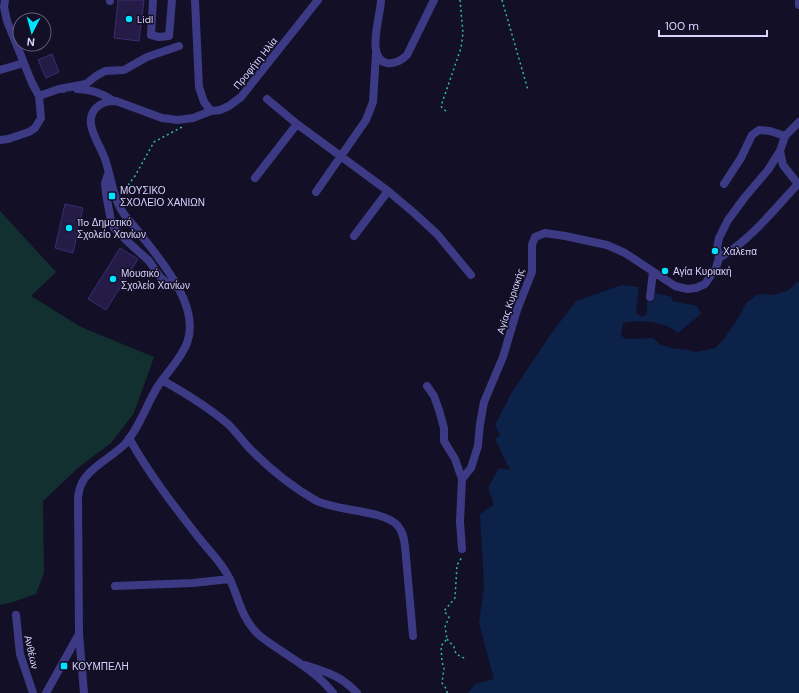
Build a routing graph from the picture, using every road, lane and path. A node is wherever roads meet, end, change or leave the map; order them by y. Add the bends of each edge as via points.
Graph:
1 (5, 0) edge
2 (153, 0) edge
3 (172, 0) edge
4 (195, 0) edge
5 (318, 0) edge
6 (381, 0) edge
7 (434, 0) edge
8 (460, 0) edge
9 (502, 0) edge
10 (799, 0) edge
11 (799, 5) edge
12 (2, 14) edge
13 (179, 46) dead end
14 (376, 53) junction
15 (24, 63) junction
16 (0, 70) edge
17 (59, 89) junction
18 (528, 90) dead end
19 (39, 96) junction
20 (267, 98) dead end
21 (116, 102) junction
22 (211, 111) junction
23 (446, 111) dead end
24 (799, 122) edge
25 (297, 124) junction
26 (184, 127) dead end
27 (785, 136) junction
28 (0, 140) edge
29 (780, 151) junction
30 (340, 156) junction
31 (108, 173) junction
32 (255, 178) dead end
33 (724, 184) dead end
34 (798, 184) edge
35 (388, 191) junction
36 (316, 192) dead end
37 (116, 201) junction
38 (354, 236) dead end
39 (719, 258) junction
40 (653, 272) junction
41 (471, 275) dead end
42 (179, 288) junction
43 (650, 297) dead end
44 (162, 380) junction
45 (427, 386) dead end
46 (129, 438) junction
47 (462, 478) junction
48 (462, 549) joint
49 (230, 579) junction
50 (115, 586) dead end
51 (16, 615) dead end
52 (79, 634) junction
53 (413, 636) dead end
54 (447, 639) junction
55 (466, 659) dead end
56 (297, 663) junction
57 (33, 693) edge
58 (46, 693) edge
59 (84, 693) edge
60 (333, 693) edge
61 (357, 693) edge
62 (447, 693) edge

1 - 12 street
2 - 3 street via 151,35 159,37 169,36
4 - 22 street via 199,87 204,102
5 - 22 street, Προφήτη Ηλία via 241,97 229,106
6 - 14 street
7 - 14 street via 407,56 395,63 383,62
8 - 23 path via 463,33 461,48 441,106
9 - 18 path
10 - 11 street
12 - 15 street
13 - 17 street via 147,57 124,70 105,71 86,84
14 - 30 street via 370,112
15 - 16 street
15 - 19 street
17 - 19 street
17 - 21 street, Προφήτη Ηλία via 92,90
19 - 28 street via 41,118 35,128
20 - 25 street
21 - 22 street, Προφήτη Ηλία via 170,120 193,118
21 - 31 street via 101,103 94,109 91,119
24 - 27 street, Αγίας Κυριακής
25 - 30 street
25 - 32 street
26 - 37 path via 154,142 135,176
27 - 29 street, Αγίας Κυριακής
27 - 33 street via 759,130 752,134 741,158
29 - 34 street via 783,166
29 - 39 street, Αγίας Κυριακής via 728,220 719,238
30 - 35 street
30 - 36 street
31 - 37 street
31 - 42 street via 105,183 106,194 114,228 149,261 160,277 168,284
34 - 39 street via 749,236
35 - 38 street
35 - 41 street via 437,234
37 - 42 street via 127,219 167,268
39 - 40 street, Αγίας Κυριακής via 710,278 696,288 675,286
40 - 43 street
40 - 47 street, Αγίας Κυριακής via 625,252 607,245 545,233 535,237 532,245 532,272 503,357 484,402 478,446 471,468
42 - 44 street via 189,320 189,336 184,351
44 - 46 street
44 - 53 street via 218,416 272,469 309,496 331,507 386,518 398,526 405,546
45 - 47 street via 439,410 444,428 444,441 455,459
46 - 49 street via 158,484
46 - 52 street via 89,474 80,486
47 - 48 street
48 - 54 path via 462,559 457,565 456,598 444,611 449,617 445,627
49 - 50 street
49 - 56 street via 241,610 251,627
51 - 57 street, Ανθέων via 20,654
52 - 58 street
52 - 59 street
54 - 55 path via 456,654
54 - 62 path via 441,646 444,668 442,683
56 - 60 street via 318,677
56 - 61 street via 332,674 347,682

